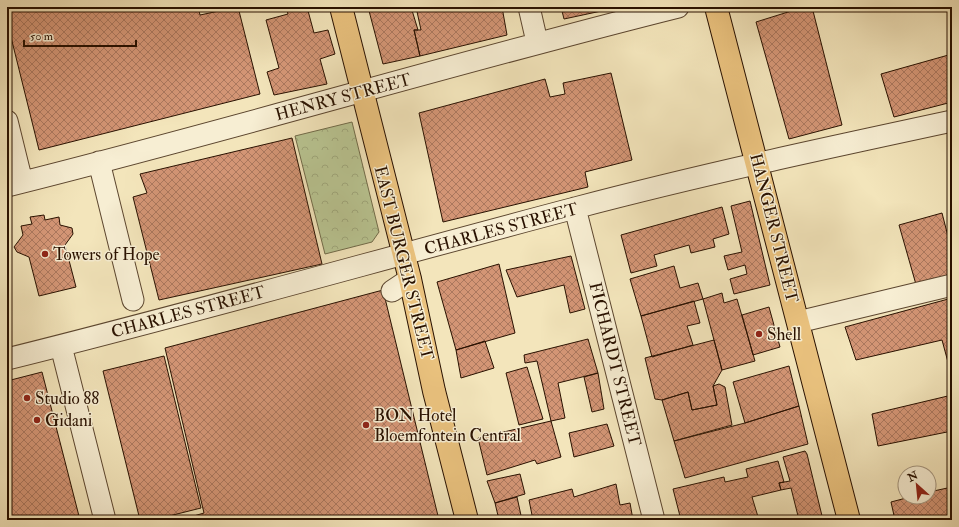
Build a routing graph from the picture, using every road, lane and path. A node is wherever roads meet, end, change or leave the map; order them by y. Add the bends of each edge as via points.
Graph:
1 (341, 7) edge
2 (529, 7) edge
3 (678, 7) edge
4 (716, 7) edge
5 (537, 42) junction
6 (362, 92) junction
7 (7, 121) edge
8 (952, 121) edge
9 (99, 162) junction
10 (758, 163) junction
11 (15, 184) edge
12 (575, 208) junction
13 (404, 255) junction
14 (952, 286) edge
15 (133, 300) dead end
16 (798, 322) junction
17 (61, 346) junction
18 (7, 359) edge
19 (99, 515) edge
20 (467, 520) edge
21 (654, 520) edge
22 (849, 520) edge

1 - 6 main road, EAST BURGER STREET
2 - 5 street
3 - 5 street, HENRY STREET
4 - 10 main road, HANGER STREET
5 - 6 street, HENRY STREET
6 - 9 street, HENRY STREET
6 - 13 main road, EAST BURGER STREET
7 - 11 street
8 - 10 street, CHARLES STREET
9 - 11 street, HENRY STREET
9 - 15 street
10 - 12 street, CHARLES STREET
10 - 16 main road, HANGER STREET
12 - 13 street, CHARLES STREET
12 - 21 street, FICHARDT STREET
13 - 17 street, CHARLES STREET
13 - 20 main road, EAST BURGER STREET via 434,391
14 - 16 street
16 - 22 main road, HANGER STREET
17 - 18 street, CHARLES STREET
17 - 19 street

